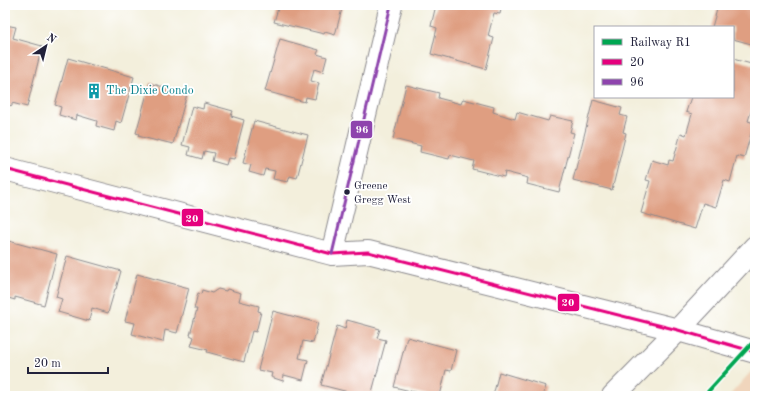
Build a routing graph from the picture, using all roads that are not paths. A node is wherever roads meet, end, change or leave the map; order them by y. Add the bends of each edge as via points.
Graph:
1 (392, 5) edge
2 (5, 169) edge
3 (755, 247) edge
4 (332, 254) junction
5 (678, 330) junction
6 (755, 352) edge
7 (613, 396) edge

1 - 4 street
2 - 4 street
3 - 5 street
4 - 5 street via 368,252
5 - 6 street
5 - 7 street

